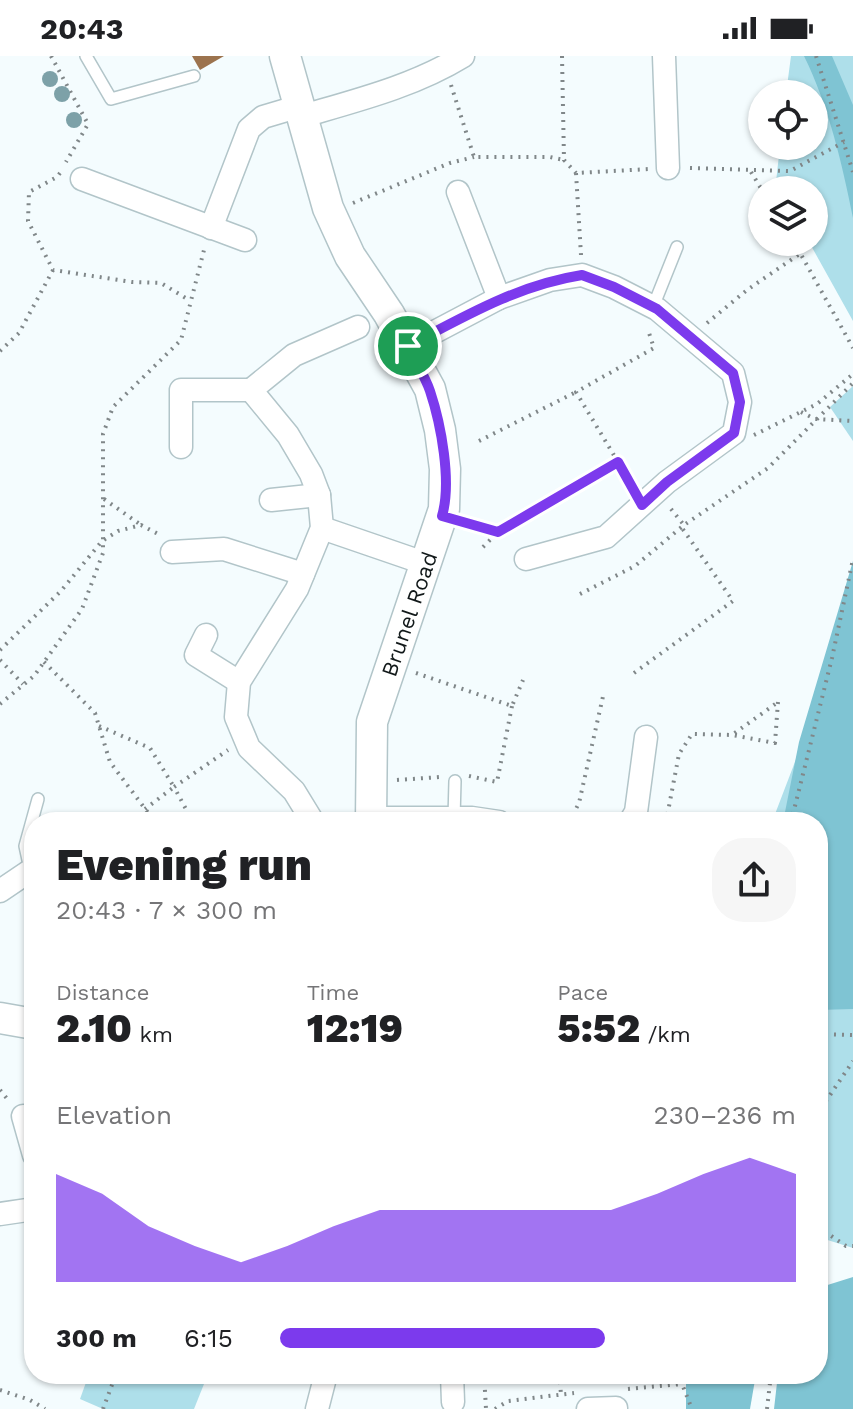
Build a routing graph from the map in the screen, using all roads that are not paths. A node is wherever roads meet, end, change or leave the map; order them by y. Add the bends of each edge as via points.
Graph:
1 (104, 56) edge
2 (285, 56) edge
3 (664, 56) edge
4 (88, 60) edge
5 (444, 62) edge
6 (194, 76) dead end
7 (301, 111) junction
8 (668, 168) dead end
9 (82, 179) dead end
10 (458, 192) dead end
11 (211, 228) junction
12 (245, 240) dead end
13 (677, 247) dead end
14 (499, 298) junction
15 (650, 306) junction
16 (358, 327) dead end
17 (408, 346) junction
18 (251, 390) junction
19 (181, 447) dead end
20 (319, 495) junction
21 (271, 500) dead end
22 (322, 528) junction
23 (172, 552) road end
24 (526, 559) dead end
25 (427, 564) junction
26 (303, 574) junction
27 (206, 635) dead end
28 (239, 682) junction
29 (646, 737) dead end
30 (455, 781) dead end
31 (38, 799) dead end
32 (34, 812) edge
33 (307, 812) edge
34 (371, 812) edge
35 (464, 812) edge
36 (636, 812) edge
37 (24, 874) edge
38 (0, 891) edge
39 (0, 1018) edge
40 (24, 1022) edge
41 (23, 1116) dead end
42 (24, 1120) edge
43 (24, 1210) edge
44 (0, 1214) edge
45 (323, 1384) edge
46 (452, 1384) edge
47 (588, 1400) edge
48 (453, 1402) dead end
49 (616, 1408) edge
50 (317, 1409) edge

1 - 4 lane
2 - 7 street, Brunel Road
3 - 8 street
4 - 6 lane via 111,99
5 - 7 street via 384,92
7 - 11 street via 263,117 249,129
7 - 17 street, Brunel Road via 330,212 350,256
9 - 11 street
10 - 14 street
11 - 12 street
13 - 15 lane
14 - 15 street via 582,275
14 - 17 street
15 - 24 street via 733,373 740,402 734,433 667,482 606,537
16 - 18 street via 294,355
17 - 25 street, Brunel Road via 430,389 445,469 442,516
18 - 19 street via 181,390
18 - 20 street via 288,435
20 - 21 street
20 - 22 street
22 - 25 street
22 - 26 street
23 - 26 street via 224,549
25 - 34 street, Brunel Road via 372,722
26 - 28 street
27 - 28 street via 196,655
28 - 33 street via 236,717 249,748 294,791
29 - 36 street
30 - 35 lane
31 - 32 lane
37 - 38 street
39 - 40 street
41 - 42 street
43 - 44 street
45 - 50 street
46 - 48 street
47 - 49 street

